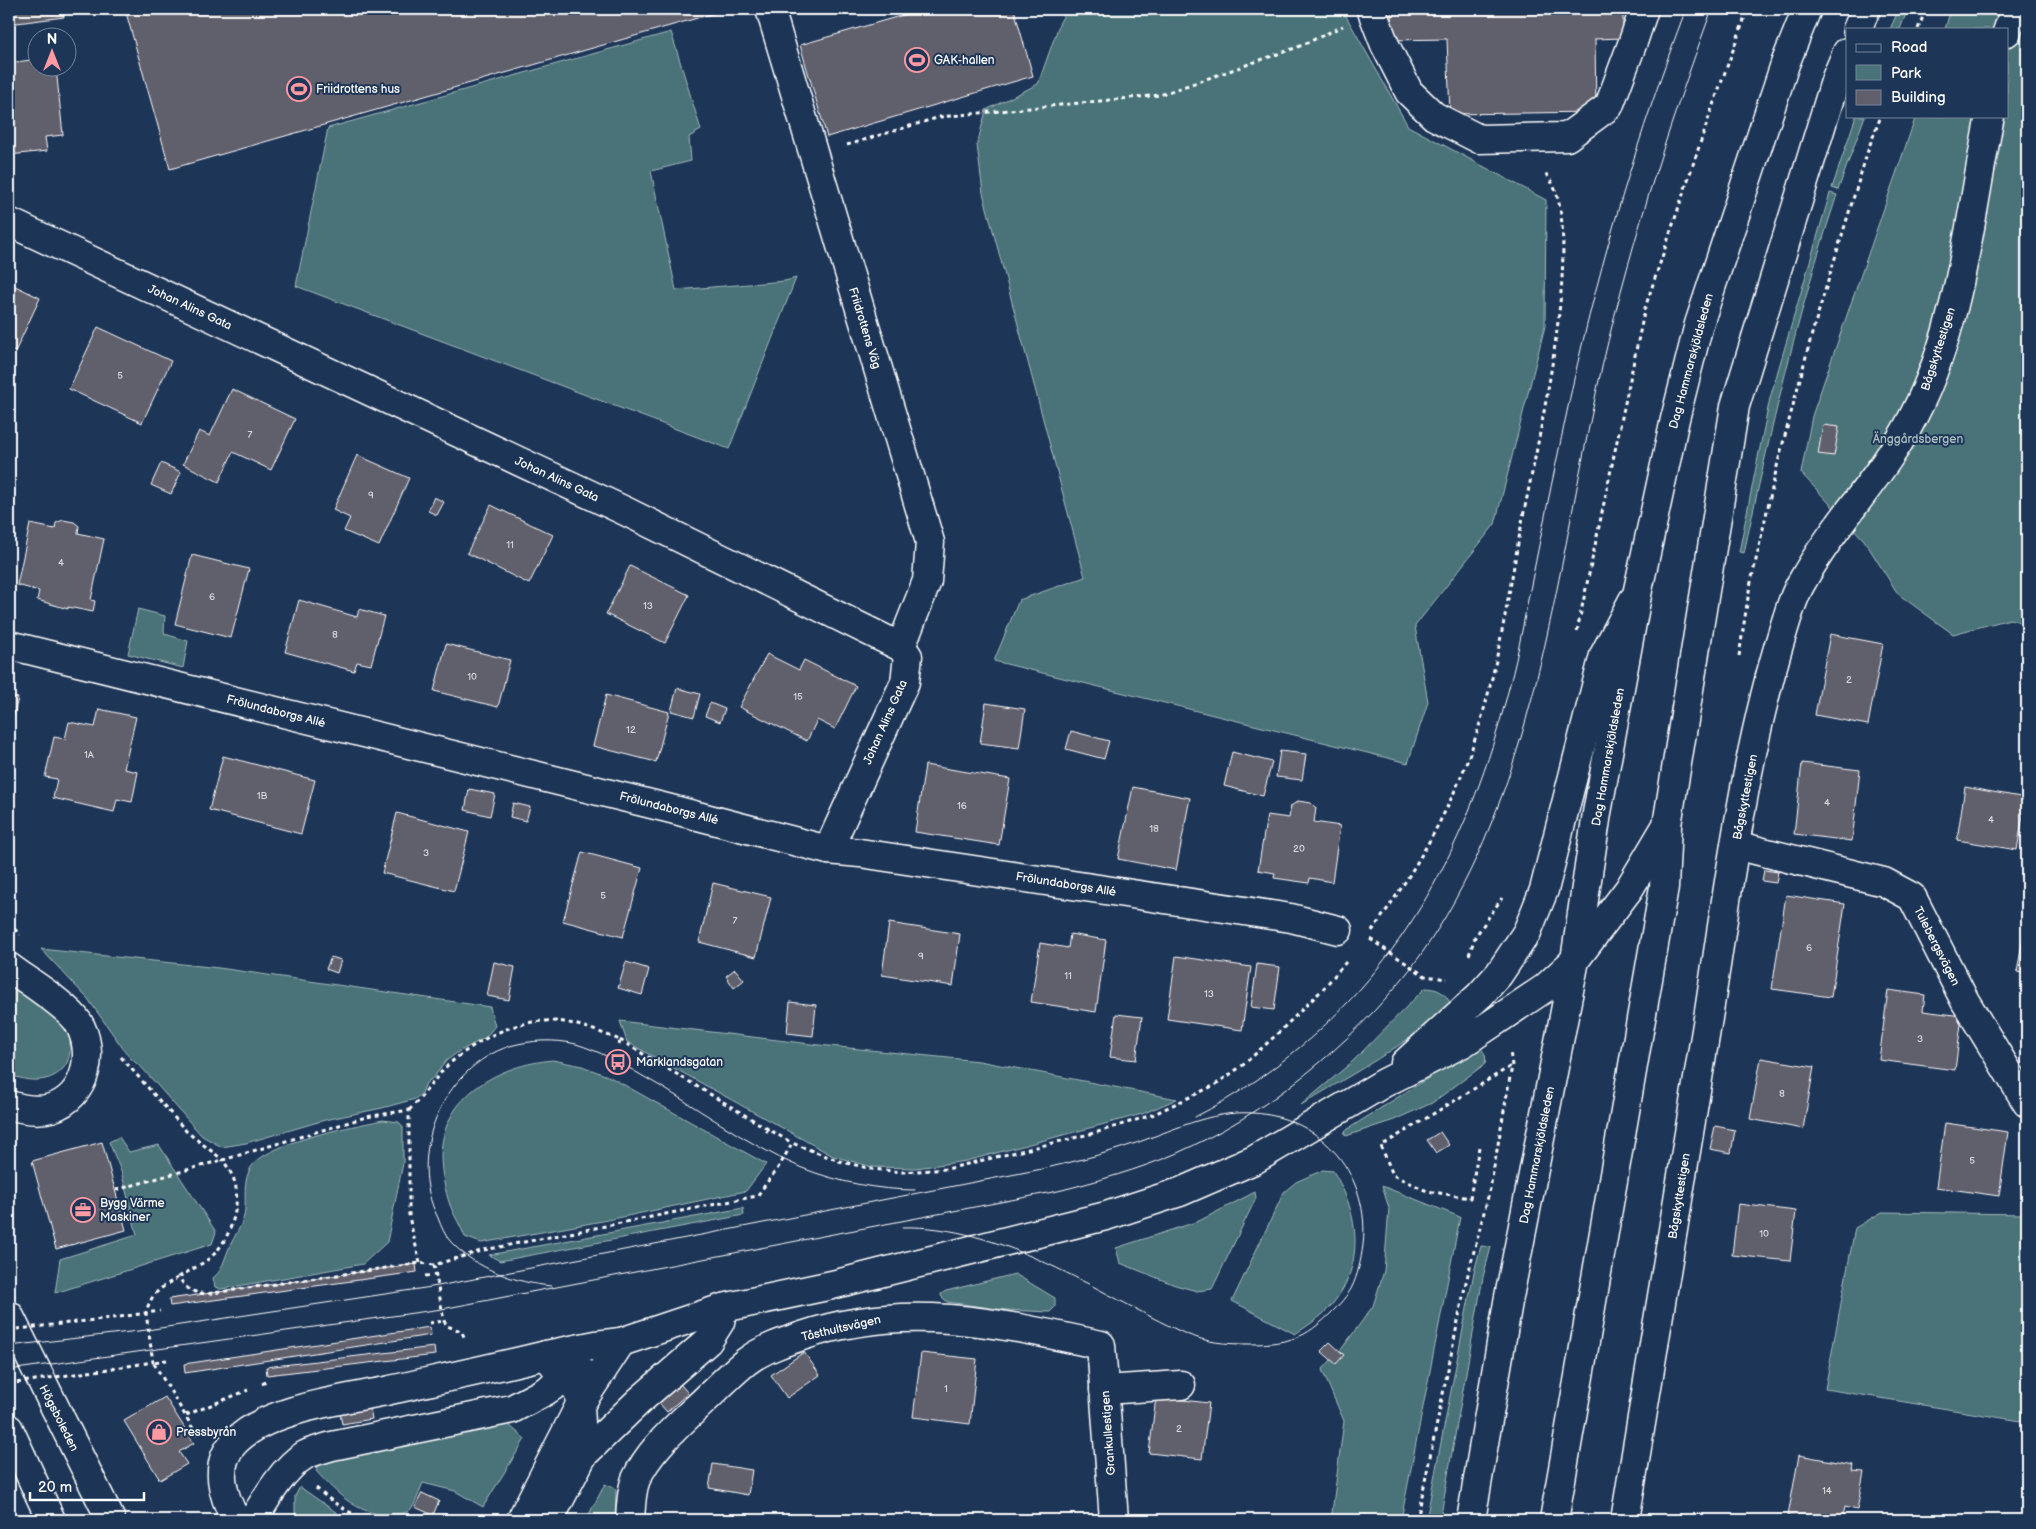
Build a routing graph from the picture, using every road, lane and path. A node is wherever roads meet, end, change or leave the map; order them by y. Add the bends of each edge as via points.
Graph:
1 (770, 9) edge
2 (1644, 9) edge
3 (1748, 9) edge
4 (1808, 9) edge
5 (1866, 9) edge
6 (1926, 9) edge
7 (2015, 9) edge
8 (1372, 10) edge
9 (1858, 28) edge
10 (1918, 28) edge
11 (2008, 29) edge
12 (1846, 54) edge
13 (1880, 118) edge
14 (1990, 118) edge
15 (813, 155) junction
16 (1538, 168) dead end
17 (9, 222) edge
18 (1765, 523) dead end
19 (1638, 590) junction
20 (1503, 634) dead end
21 (1576, 637) dead end
22 (9, 644) edge
23 (901, 647) junction
24 (1667, 825) junction
25 (1735, 845) junction
26 (828, 850) junction
27 (1506, 891) dead end
28 (1493, 913) dead end
29 (1338, 930) dead end
30 (1367, 938) dead end
31 (1575, 960) junction
32 (9, 967) edge
33 (1425, 976) dead end
34 (620, 1040) junction
35 (619, 1045) dead end
36 (1384, 1082) junction
37 (2027, 1103) edge
38 (9, 1105) edge
39 (409, 1110) junction
40 (1098, 1132) dead end
41 (792, 1142) junction
42 (1478, 1147) dead end
43 (222, 1160) junction
44 (116, 1190) dead end
45 (420, 1263) junction
46 (434, 1265) junction
47 (436, 1275) junction
48 (425, 1276) dead end
49 (179, 1277) junction
50 (723, 1308) junction
51 (160, 1311) dead end
52 (146, 1312) junction
53 (9, 1315) edge
54 (429, 1323) dead end
55 (9, 1330) edge
56 (621, 1342) junction
57 (1101, 1345) joint
58 (546, 1356) junction
59 (167, 1360) dead end
60 (154, 1362) junction
61 (565, 1378) junction
62 (9, 1384) edge
63 (1181, 1384) dead end
64 (1104, 1390) junction
65 (581, 1403) junction
66 (9, 1428) edge
67 (199, 1438) dead end
68 (583, 1455) junction
69 (51, 1520) edge
70 (111, 1520) edge
71 (236, 1520) edge
72 (253, 1520) edge
73 (395, 1520) edge
74 (413, 1520) edge
75 (521, 1520) edge
76 (549, 1520) edge
77 (630, 1520) edge
78 (1114, 1520) edge
79 (1416, 1520) edge
80 (1471, 1520) edge
81 (1554, 1520) edge
82 (1624, 1520) edge

1 - 15 street, Friidrottens Väg
2 - 8 street via 1609,106 1566,136 1479,139 1434,116 1410,92 1385,45
3 - 21 path via 1646,308
4 - 19 street, Dag Hammarskjöldsleden via 1785,64 1699,324
5 - 9 street
6 - 10 path
7 - 11 street
8 - 15 path via 1298,47 1160,95 940,117
12 - 24 street via 1735,406
13 - 18 path via 1868,147 1813,330
14 - 25 street, Bågskyttestigen via 1963,259 1932,375 1914,416 1890,456 1800,584 1760,718
15 - 23 street, Friidrottens Väg via 930,542 927,581
16 - 20 path via 1546,172 1559,196 1562,226 1560,291 1554,358
17 - 23 street, Johan Alins Gata via 625,511
19 - 31 street, Dag Hammarskjöldsleden via 1597,813
19 - 36 street via 1604,655 1544,890 1527,932 1499,974
22 - 26 street, Frölundaborgs Allé
23 - 26 street, Johan Alins Gata via 908,656 905,682
24 - 31 street via 1628,889
24 - 81 street via 1664,887
25 - 37 street, Tulebergsvägen via 1884,882 1912,897 1965,1001
25 - 82 street, Bågskyttestigen
26 - 29 street, Frölundaborgs Allé via 1291,918
27 - 28 path
30 - 33 path
31 - 36 street via 1545,988 1463,1043
31 - 80 street, Dag Hammarskjöldsleden via 1508,1302
32 - 38 street via 72,1014 84,1033 88,1056 81,1082 63,1102 36,1110
34 - 35 path
34 - 39 path via 554,1021 524,1023 502,1029 456,1058
34 - 41 path
36 - 50 street via 1254,1160 1180,1192 1106,1216 924,1263
39 - 43 path via 366,1117
39 - 45 path via 409,1217
40 - 41 path via 947,1169 902,1172 839,1162
41 - 46 path via 757,1196 484,1250
42 - 79 path via 1470,1198 1427,1190 1393,1175 1381,1146 1512,1066 1490,1189 1466,1282
43 - 44 path
43 - 49 path via 236,1187 236,1201 227,1235 211,1257
45 - 46 path
45 - 49 path via 206,1294 185,1287
46 - 47 path
47 - 48 path
47 - 54 path via 444,1321
49 - 52 path via 149,1300
50 - 56 street
50 - 68 street via 720,1322 708,1341
51 - 52 path
52 - 55 path, bridge
52 - 60 path
53 - 70 street, Högsboleden
56 - 58 street
56 - 61 street
56 - 65 street
57 - 64 street, Grankullestigen
57 - 77 street, Tåsthultsvägen via 1017,1326 916,1316 873,1319 818,1331 779,1344 748,1360 654,1451 636,1480
58 - 61 street
58 - 71 street via 293,1411 248,1429 227,1452 221,1471 221,1481
59 - 60 path
60 - 62 path, bridge
60 - 67 path
61 - 65 street via 579,1391
61 - 72 street via 512,1409 307,1454 295,1462
63 - 64 street
64 - 78 street, Grankullestigen
65 - 68 street
65 - 75 street
66 - 69 street
68 - 76 street
73 - 74 path

